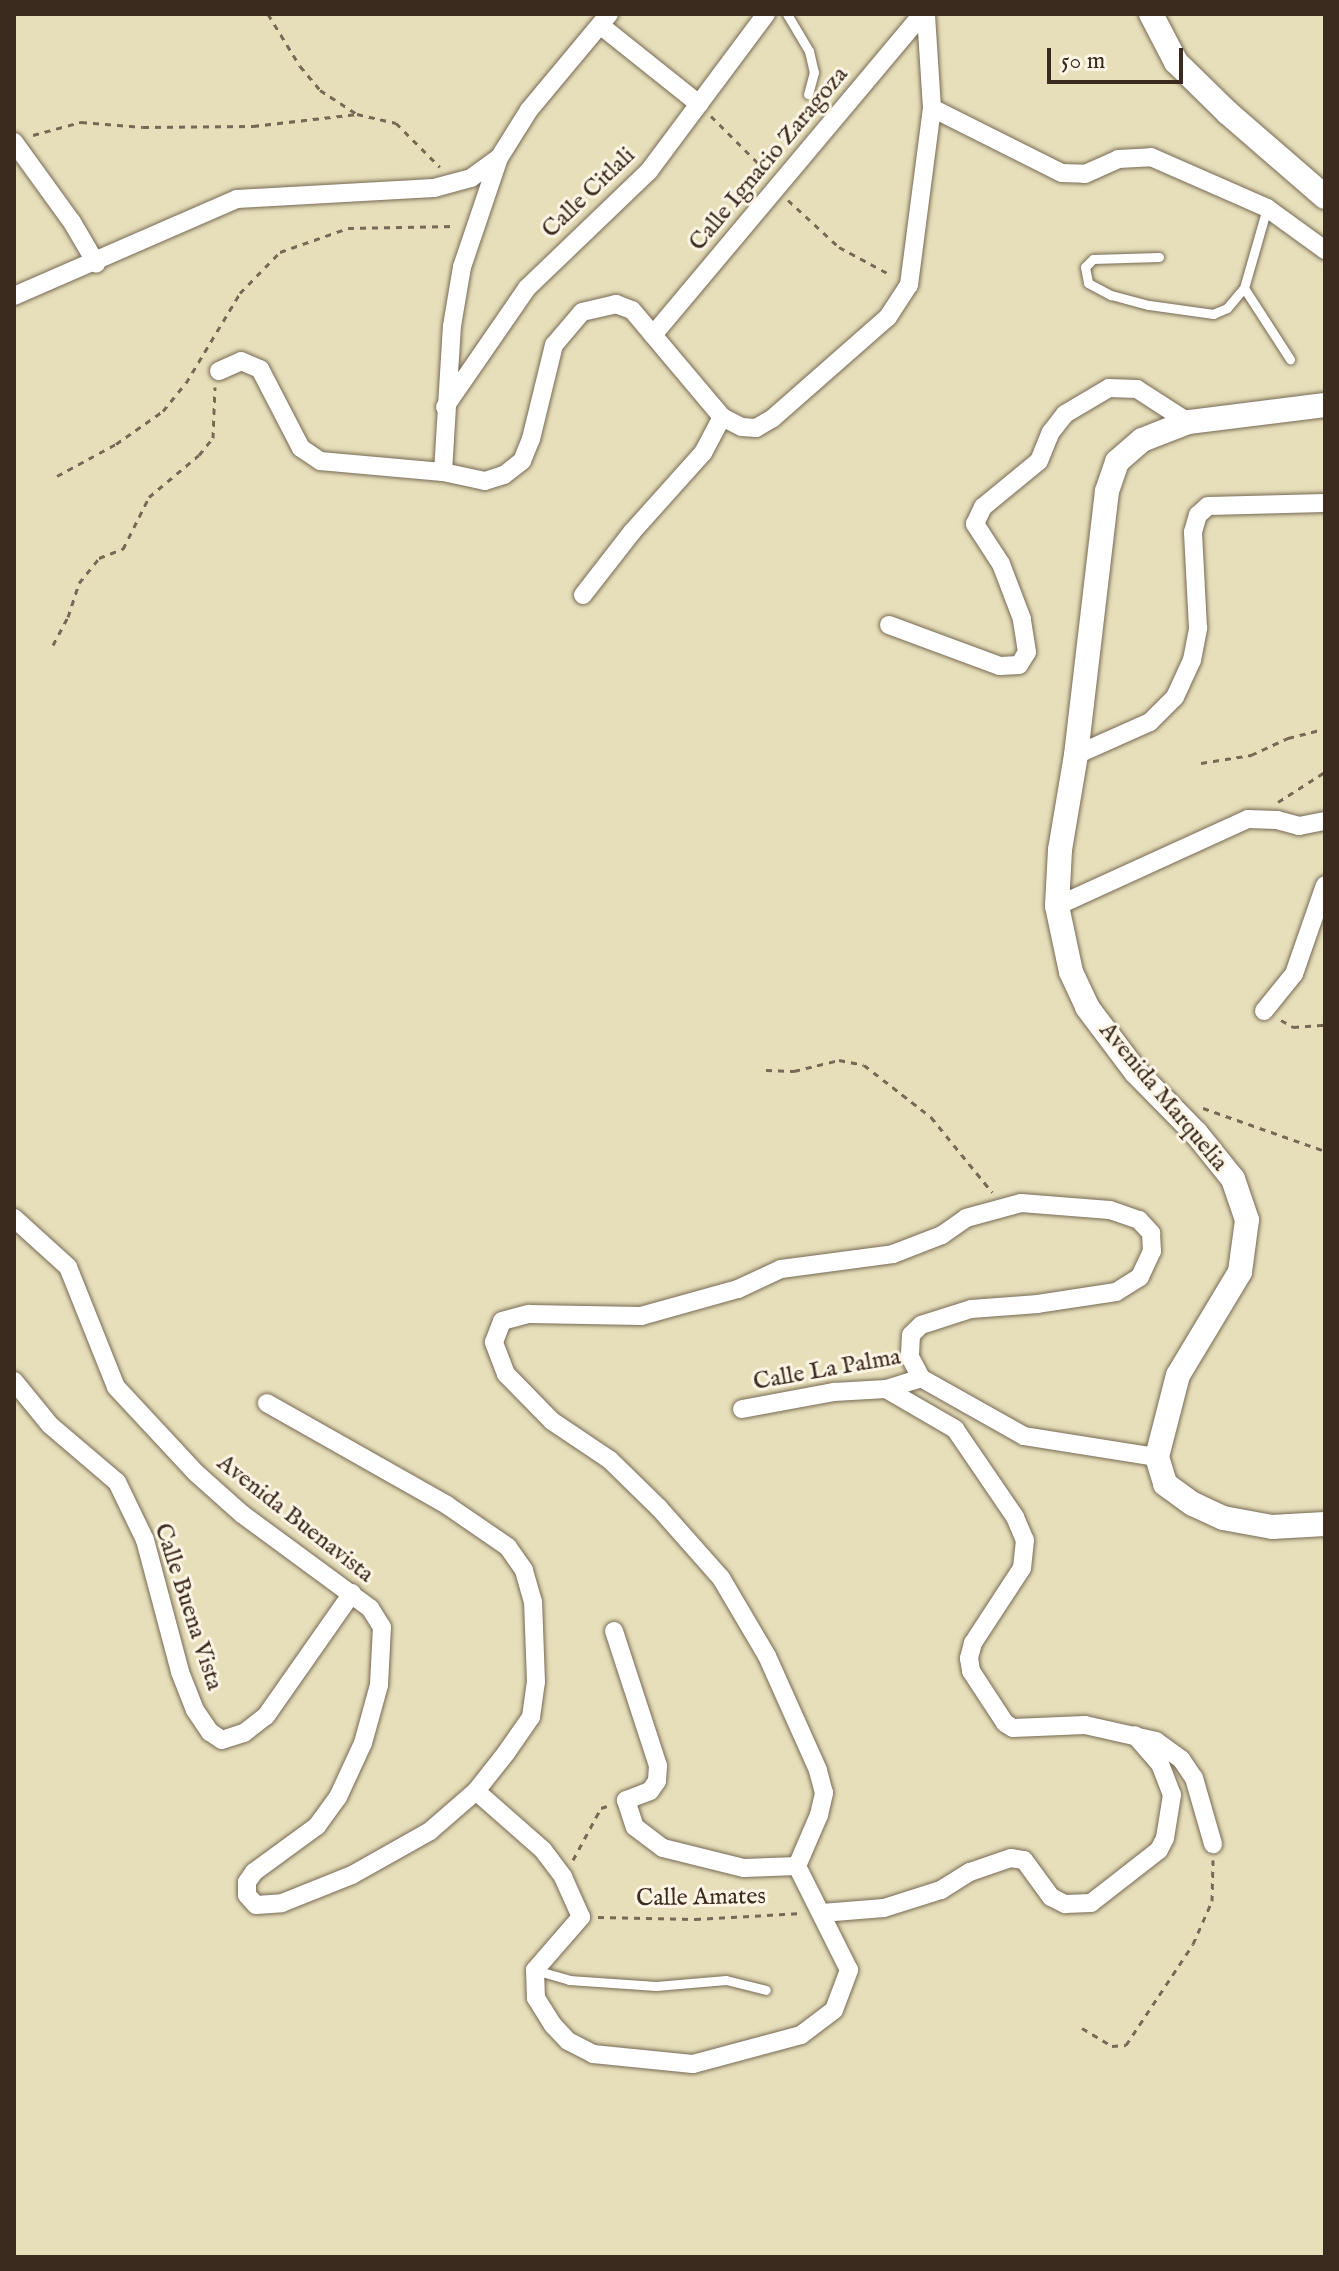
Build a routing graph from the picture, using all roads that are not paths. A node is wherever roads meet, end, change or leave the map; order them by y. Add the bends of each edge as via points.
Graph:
1 (766, 14) edge
2 (787, 14) edge
3 (924, 14) edge
4 (1151, 14) edge
5 (604, 19) edge
6 (808, 94) dead end
7 (699, 104) junction
8 (932, 108) junction
9 (21, 139) edge
10 (499, 158) junction
11 (1325, 197) edge
12 (1267, 208) junction
13 (1325, 250) edge
14 (1159, 257) dead end
15 (96, 263) junction
16 (1244, 288) junction
17 (14, 296) edge
18 (653, 335) junction
19 (1290, 359) dead end
20 (219, 371) road end
21 (1325, 405) edge
22 (445, 407) junction
23 (722, 417) junction
24 (1188, 422) junction
25 (443, 472) junction
26 (1325, 503) edge
27 (583, 595) dead end
28 (889, 625) dead end
29 (1076, 755) junction
30 (1325, 821) edge
31 (1325, 885) edge
32 (1057, 906) junction
33 (1264, 1011) road end
34 (14, 1218) edge
35 (921, 1378) junction
36 (14, 1381) edge
37 (886, 1389) junction
38 (267, 1403) dead end
39 (742, 1409) dead end
40 (1157, 1457) junction
41 (1325, 1524) edge
42 (352, 1593) junction
43 (614, 1631) dead end
44 (1135, 1735) junction
45 (476, 1791) junction
46 (1213, 1844) road end
47 (797, 1866) junction
48 (822, 1913) junction
49 (535, 1970) junction
50 (766, 1990) dead end

1 - 7 street, Calle Citlali
2 - 6 lane via 809,51 814,72
3 - 8 street
3 - 18 street, Calle Ignacio Zaragoza
4 - 11 main road via 1176,62
5 - 7 street
5 - 10 street via 529,110
7 - 22 street, Calle Citlali via 649,171 527,288
8 - 12 street via 1062,173 1085,174 1118,159 1151,157
8 - 23 street via 909,285 888,317 773,418 756,428
9 - 15 street
10 - 15 street via 456,184 434,188 237,199
10 - 22 street via 462,267
12 - 13 street
12 - 16 lane
14 - 16 lane via 1093,259 1085,267 1088,283 1149,305 1213,314 1227,308
15 - 17 street
16 - 19 lane
18 - 23 street
18 - 25 street via 632,310 616,304 582,312 554,345 522,461 485,481
20 - 25 street via 241,361 260,369 301,448 320,461
21 - 24 main road, Avenida Marquelia
22 - 25 street
23 - 27 street via 703,453
24 - 28 street via 1137,389 1109,388 1065,414 1039,461 983,507 975,524 1001,564 1022,619 1027,652 1019,665 1000,666
24 - 29 main road, Avenida Marquelia via 1142,440 1117,462 1107,491
26 - 29 street via 1208,506 1198,515 1193,532 1198,628 1192,660 1175,697 1150,722
29 - 32 main road, Avenida Marquelia via 1060,850
30 - 32 street via 1299,826 1248,819
31 - 33 street via 1294,974
32 - 40 main road, Avenida Marquelia via 1071,972 1087,1007 1136,1072 1233,1179 1247,1220 1240,1272 1178,1375
34 - 42 street, Avenida Buenavista via 68,1267 116,1387 242,1514
35 - 37 street, Calle La Palma
35 - 40 street via 1024,1436
35 - 47 street via 910,1357 911,1335 921,1325 971,1309 1116,1292 1140,1277 1152,1251 1151,1233 1139,1220 1110,1210 1021,1203 966,1218 942,1235 893,1254 781,1269 738,1289 641,1316 529,1314 502,1321 494,1342 506,1374 552,1421 610,1460 721,1578 767,1656 824,1793
36 - 42 street, Calle Buena Vista via 50,1425 117,1482 145,1540 195,1710 222,1740 244,1733 266,1716
37 - 39 street, Calle La Palma via 834,1392
37 - 44 street via 955,1429 1025,1540 1022,1568 973,1643 969,1658 971,1671 1005,1723 1013,1728 1085,1725
38 - 45 street via 447,1505 508,1547 524,1570 533,1602 536,1682 531,1717
40 - 41 main road via 1165,1484 1223,1518 1272,1527
42 - 45 street, Avenida Buenavista via 382,1627 379,1685 363,1743 338,1797 317,1826 254,1872 247,1895 256,1905 282,1903 352,1875 430,1831
43 - 47 street via 658,1766 650,1791 626,1800 635,1827 663,1848 744,1868
44 - 46 street via 1156,1741 1181,1759 1194,1778
44 - 48 street via 1160,1764 1172,1795 1165,1838 1159,1850 1091,1903 1065,1904 1051,1897 1024,1860 1011,1858 970,1872 941,1890 884,1908
45 - 49 street via 543,1850 563,1877 581,1917
47 - 48 street
48 - 49 street via 849,1970 834,2010 801,2035 693,2064 593,2054 568,2041 536,1998
49 - 50 lane via 569,1980 656,1986 726,1980

